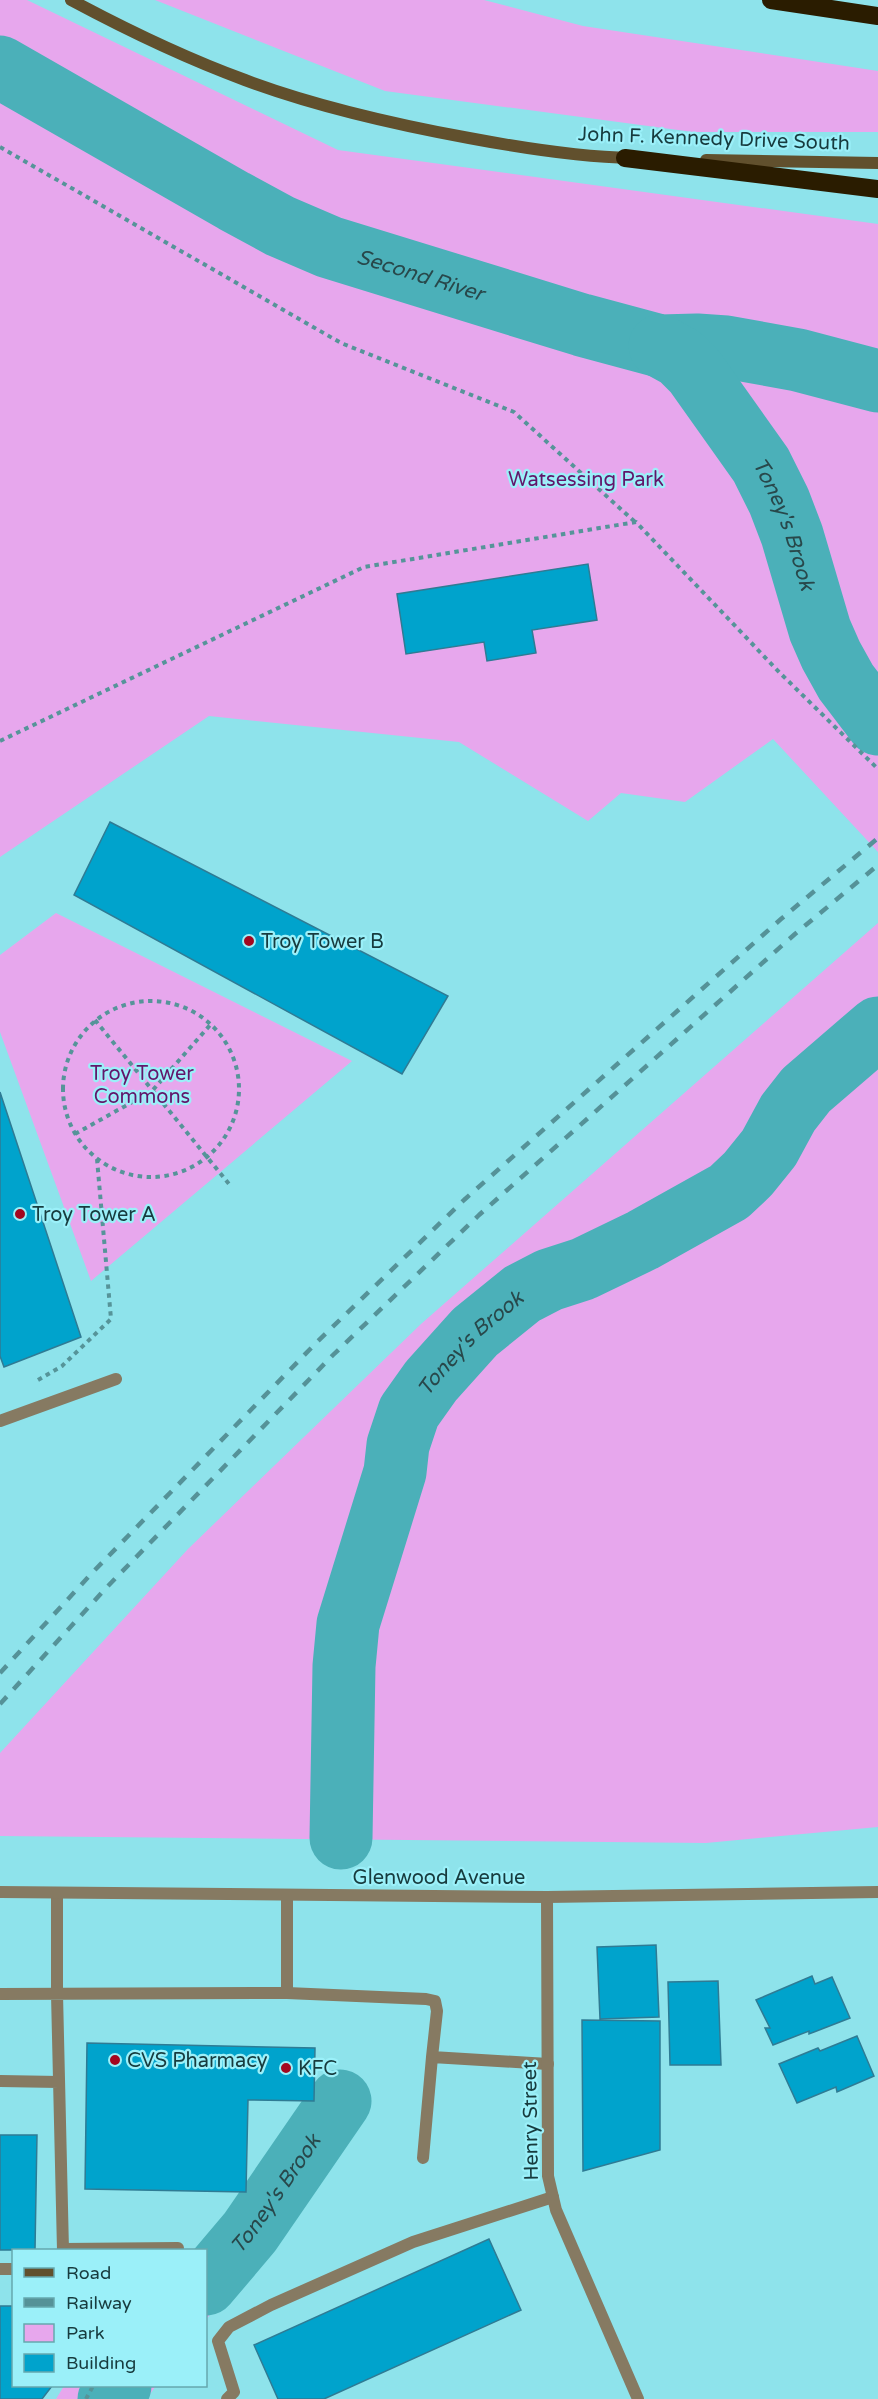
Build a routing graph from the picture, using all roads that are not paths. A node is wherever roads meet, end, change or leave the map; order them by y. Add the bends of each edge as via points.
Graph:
1 (71, 0) edge
2 (771, 0) edge
3 (878, 16) edge
4 (625, 158) junction
5 (878, 164) edge
6 (878, 189) edge
7 (116, 1379) dead end
8 (0, 1421) edge
9 (0, 1892) edge
10 (57, 1893) junction
11 (877, 1894) edge
12 (287, 1895) junction
13 (547, 1897) junction
14 (287, 1993) junction
15 (0, 1994) edge
16 (57, 1994) junction
17 (432, 2057) junction
18 (548, 2064) junction
19 (0, 2081) edge
20 (60, 2082) junction
21 (423, 2158) dead end
22 (553, 2197) junction
23 (178, 2248) dead end
24 (63, 2249) edge
25 (120, 2249) edge
26 (227, 2399) edge
27 (638, 2399) edge

1 - 4 main road, John F. Kennedy Drive South via 190,58 246,80 366,117 501,144
2 - 3 highway
4 - 5 main road, John F. Kennedy Drive South
4 - 6 highway
7 - 8 street
9 - 10 street, Glenwood Avenue
10 - 12 street, Glenwood Avenue
10 - 16 street
11 - 13 street, Glenwood Avenue
12 - 13 street, Glenwood Avenue
12 - 14 street
13 - 18 street, Henry Street
14 - 16 street
14 - 17 street via 435,2001
15 - 16 street
16 - 20 street
17 - 18 street
17 - 21 street
18 - 22 street, Henry Street via 548,2176
19 - 20 street
20 - 24 street
22 - 26 street via 413,2242 229,2327 218,2341 234,2392
22 - 27 street, Henry Street
23 - 25 street

